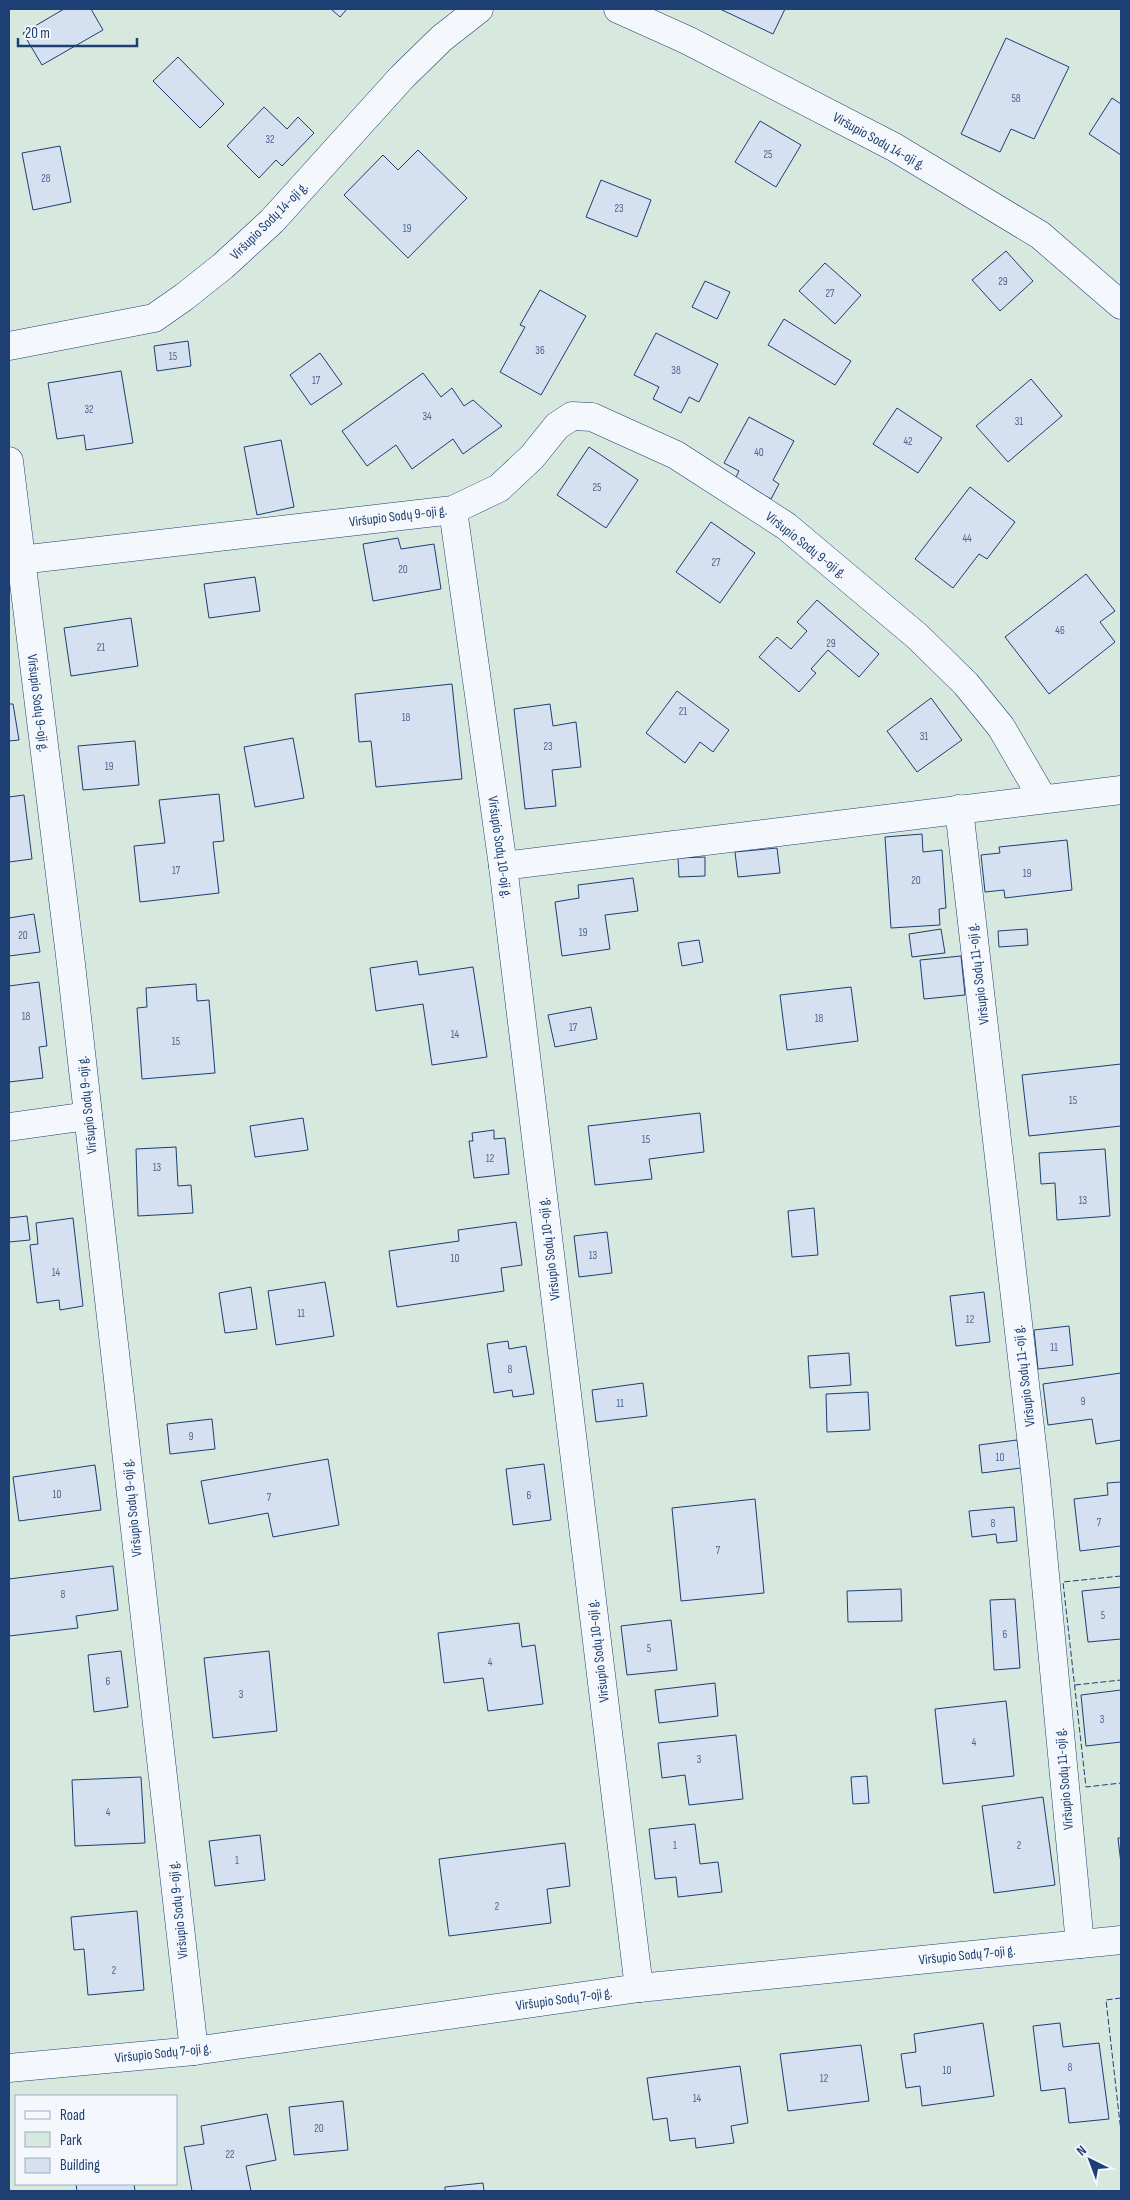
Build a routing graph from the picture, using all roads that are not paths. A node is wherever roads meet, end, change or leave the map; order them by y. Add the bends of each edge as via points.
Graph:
1 (478, 9) edge
2 (618, 9) edge
3 (1121, 305) edge
4 (9, 346) edge
5 (9, 461) edge
6 (453, 510) junction
7 (20, 560) junction
8 (1121, 790) edge
9 (1044, 799) junction
10 (959, 810) junction
11 (503, 866) junction
12 (88, 1116) junction
13 (9, 1127) edge
14 (1121, 1940) edge
15 (1080, 1944) junction
16 (640, 1988) junction
17 (194, 2051) junction
18 (9, 2068) edge

1 - 4 street, Viršupio Sodų 14-oji g. via 402,77 272,221 184,297 154,318
2 - 3 street, Viršupio Sodų 14-oji g. via 696,44 894,147 1040,235
5 - 7 street
6 - 7 street, Viršupio Sodų 9-oji g.
6 - 9 street, Viršupio Sodų 9-oji g. via 499,488 532,457 557,426 572,416 592,416 676,455 786,526 918,636 966,684 1002,727
6 - 11 street, Viršupio Sodų 10-oji g.
7 - 12 street, Viršupio Sodų 9-oji g.
8 - 9 street
9 - 10 street
10 - 11 street
10 - 15 street, Viršupio Sodų 11-oji g. via 1036,1480
11 - 16 street, Viršupio Sodų 10-oji g.
12 - 13 street
12 - 17 street, Viršupio Sodų 9-oji g.
14 - 15 street, Viršupio Sodų 7-oji g.
15 - 16 street, Viršupio Sodų 7-oji g.
16 - 17 street, Viršupio Sodų 7-oji g.
17 - 18 street, Viršupio Sodų 7-oji g.

